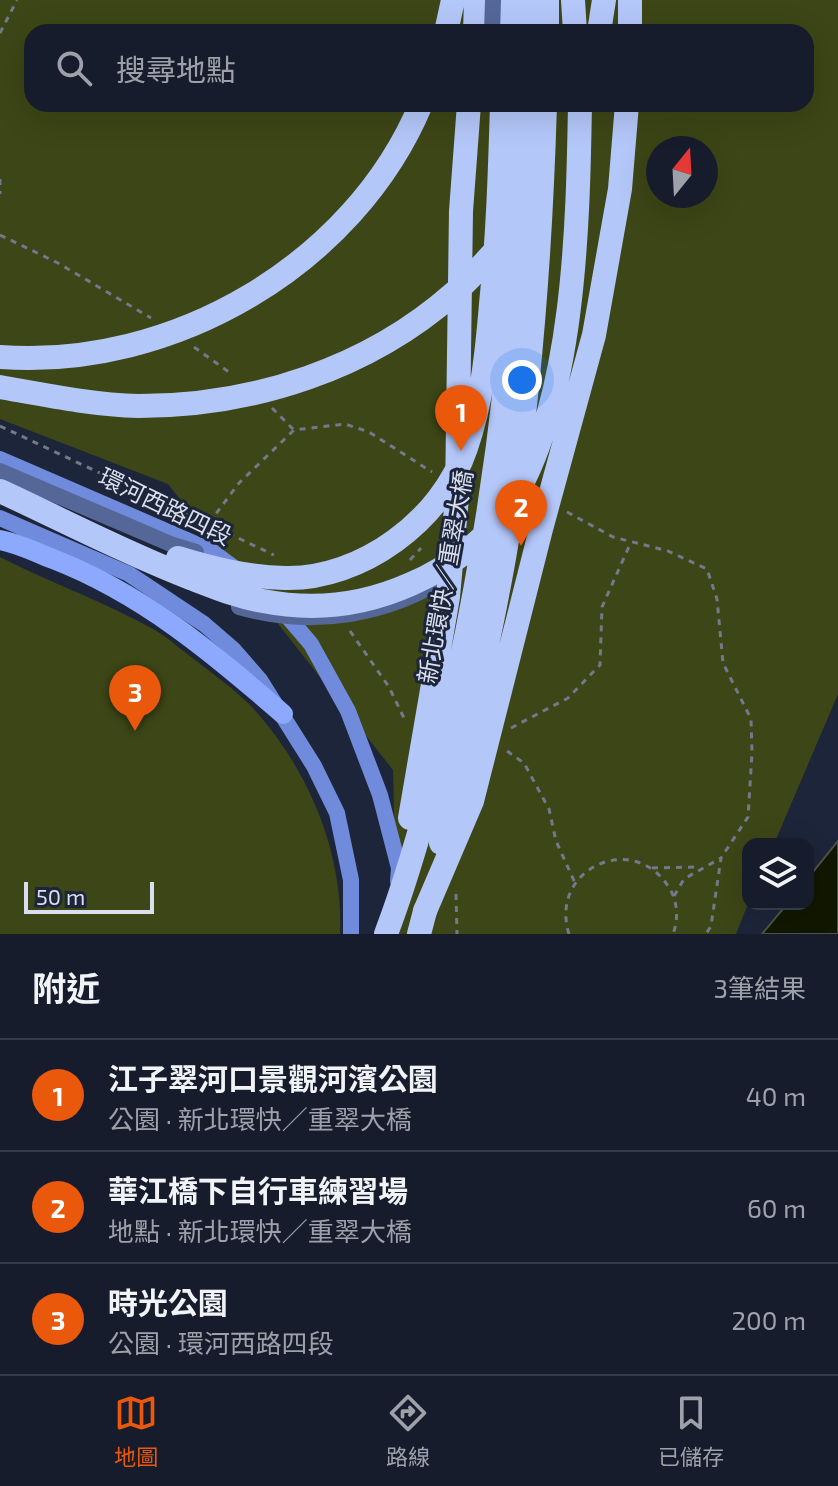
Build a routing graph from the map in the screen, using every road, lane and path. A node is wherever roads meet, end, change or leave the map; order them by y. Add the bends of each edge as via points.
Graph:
1 (17, 0) edge
2 (453, 0) edge
3 (476, 0) edge
4 (493, 0) edge
5 (503, 0) edge
6 (525, 0) edge
7 (547, 0) edge
8 (573, 0) edge
9 (604, 0) edge
10 (630, 0) edge
11 (448, 24) edge
12 (475, 24) edge
13 (492, 24) edge
14 (503, 24) edge
15 (525, 24) edge
16 (547, 24) edge
17 (574, 24) edge
18 (600, 24) edge
19 (630, 24) edge
20 (0, 33) edge
21 (418, 112) edge
22 (468, 112) edge
23 (490, 112) edge
24 (502, 112) edge
25 (524, 112) edge
26 (545, 112) edge
27 (577, 112) edge
28 (580, 112) edge
29 (590, 112) edge
30 (626, 112) edge
31 (0, 179) edge
32 (0, 194) edge
33 (0, 357) edge
34 (0, 387) edge
35 (0, 426) edge
36 (0, 459) edge
37 (0, 471) edge
38 (442, 477) dead end
39 (0, 481) edge
40 (0, 491) edge
41 (0, 501) edge
42 (565, 511) dead end
43 (0, 518) edge
44 (209, 523) junction
45 (0, 540) edge
46 (631, 542) junction
47 (274, 556) dead end
48 (283, 714) junction
49 (503, 733) dead end
50 (502, 748) dead end
51 (721, 858) junction
52 (703, 866) junction
53 (652, 868) junction
54 (575, 883) junction
55 (674, 896) junction
56 (422, 923) edge
57 (391, 926) edge
58 (351, 934) edge
59 (569, 934) edge
60 (673, 934) edge
61 (706, 934) edge

1 - 20 path
2 - 11 highway
3 - 12 highway
4 - 13 street, bridge
5 - 14 highway
6 - 15 highway
7 - 16 highway
8 - 17 highway
9 - 18 highway
10 - 19 highway
21 - 33 highway, bridge via 376,182 329,237 277,280 214,316 151,340 82,355
22 - 57 highway, bridge via 461,211 457,497 448,597
23 - 37 street, bridge via 487,213 468,404 454,452 435,488 401,525 331,561 288,567 230,563 173,545
24 - 39 highway, bridge via 500,214 480,398 466,450 444,494 409,531 375,555 333,570 288,578 228,573 171,556
25 - 57 highway, 新北環快／重翠大橋, bridge via 509,356 494,481 437,774
26 - 56 highway, 新北環快／重翠大橋, bridge via 541,235 511,515 493,620
27 - 34 highway, bridge via 547,179 503,242 455,293 400,335 333,369 267,391 207,402 137,406
28 - 40 highway, bridge via 579,203 569,299 553,399 536,452 508,507 471,548 429,576 343,605 261,601 168,569
29 - 41 street, bridge via 581,301 563,400 516,513 477,558 391,605 344,616 300,618 214,599
30 - 56 highway, bridge via 620,189 594,335 472,801
31 - 32 path
35 - 44 path
36 - 57 main road, 環河西路四段 via 210,550 263,590 311,644 348,711 380,795 399,868
38 - 44 path via 369,432 345,424 294,430 239,483
42 - 46 path
43 - 48 main road via 129,574 174,603 233,649
44 - 47 path
45 - 48 main road via 112,585 192,638
46 - 49 path via 602,607 600,665 568,698
46 - 51 path via 707,569 717,599 723,663 751,719 752,753 748,817
48 - 58 main road via 337,813 351,880
50 - 54 path via 524,763 549,809 556,841
51 - 52 path
51 - 61 path
52 - 53 path
52 - 55 path via 684,879
53 - 54 path via 636,861 602,862
53 - 55 path
54 - 59 path via 565,910
55 - 60 path

